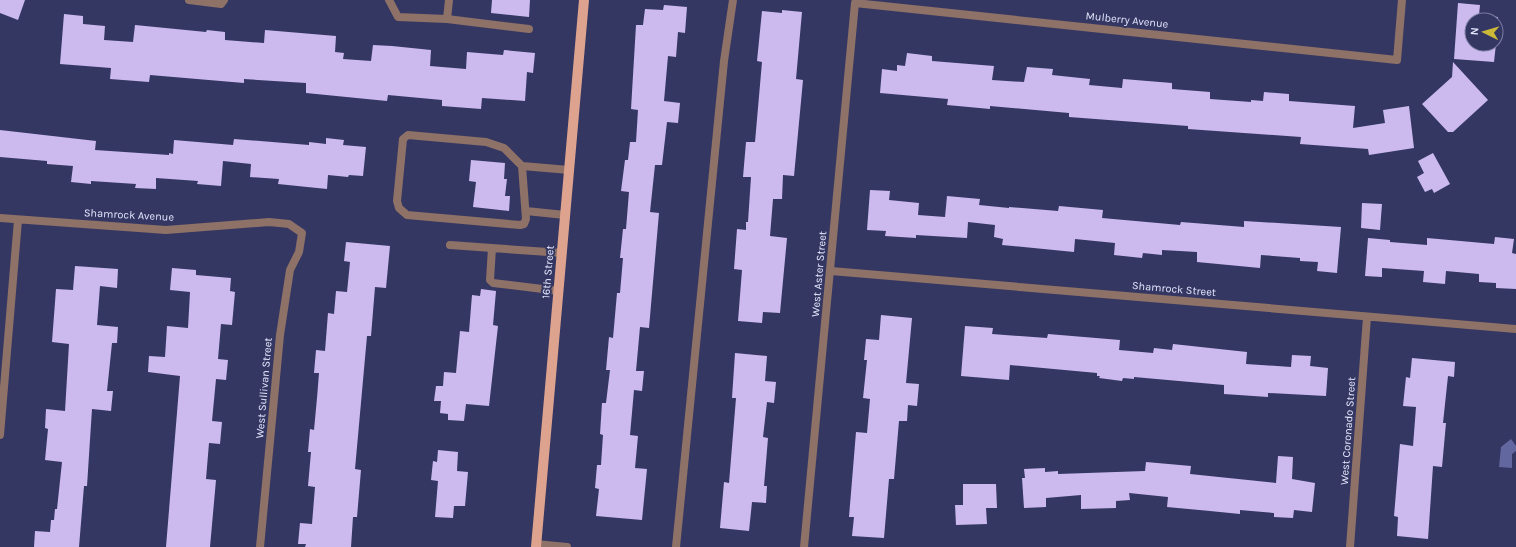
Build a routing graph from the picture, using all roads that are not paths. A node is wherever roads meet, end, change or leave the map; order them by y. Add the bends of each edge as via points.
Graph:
1 (189, 0) edge
2 (224, 0) edge
3 (389, 0) edge
4 (449, 0) edge
5 (584, 0) edge
6 (733, 0) edge
7 (1402, 0) edge
8 (855, 3) joint
9 (447, 19) junction
10 (529, 29) dead end
11 (522, 166) junction
12 (569, 170) junction
13 (526, 211) junction
14 (565, 215) junction
15 (0, 218) edge
16 (18, 220) junction
17 (302, 233) joint
18 (450, 246) dead end
19 (492, 248) junction
20 (562, 253) junction
21 (831, 271) junction
22 (559, 291) junction
23 (1367, 317) junction
24 (1516, 330) edge
25 (0, 435) edge
26 (536, 546) edge
27 (260, 547) edge
28 (567, 547) edge
29 (676, 547) edge
30 (804, 547) edge
31 (1350, 547) edge

1 - 2 street via 221,4
3 - 9 street via 398,17
4 - 9 street
5 - 12 main road, 16th Street
6 - 29 street via 724,61
7 - 8 street, Mulberry Avenue via 1397,60
8 - 21 street, West Aster Street
9 - 10 street
11 - 12 street
11 - 13 street
11 - 13 street via 504,148 486,142 408,135 403,139 397,201 399,208 407,215 520,225 524,224
12 - 14 main road, 16th Street
13 - 14 street
14 - 20 main road, 16th Street
15 - 16 street, Shamrock Avenue
16 - 17 street, Shamrock Avenue via 166,230 269,222 289,224
16 - 25 street
17 - 27 street, West Sullivan Street via 299,252 290,270 280,335
18 - 19 street
19 - 20 street
19 - 22 street via 492,283
20 - 22 main road, 16th Street
21 - 23 street, Shamrock Street
21 - 30 street, West Aster Street
22 - 26 main road, 16th Street
23 - 24 street, Shamrock Street
23 - 31 street, West Coronado Street
26 - 28 street

